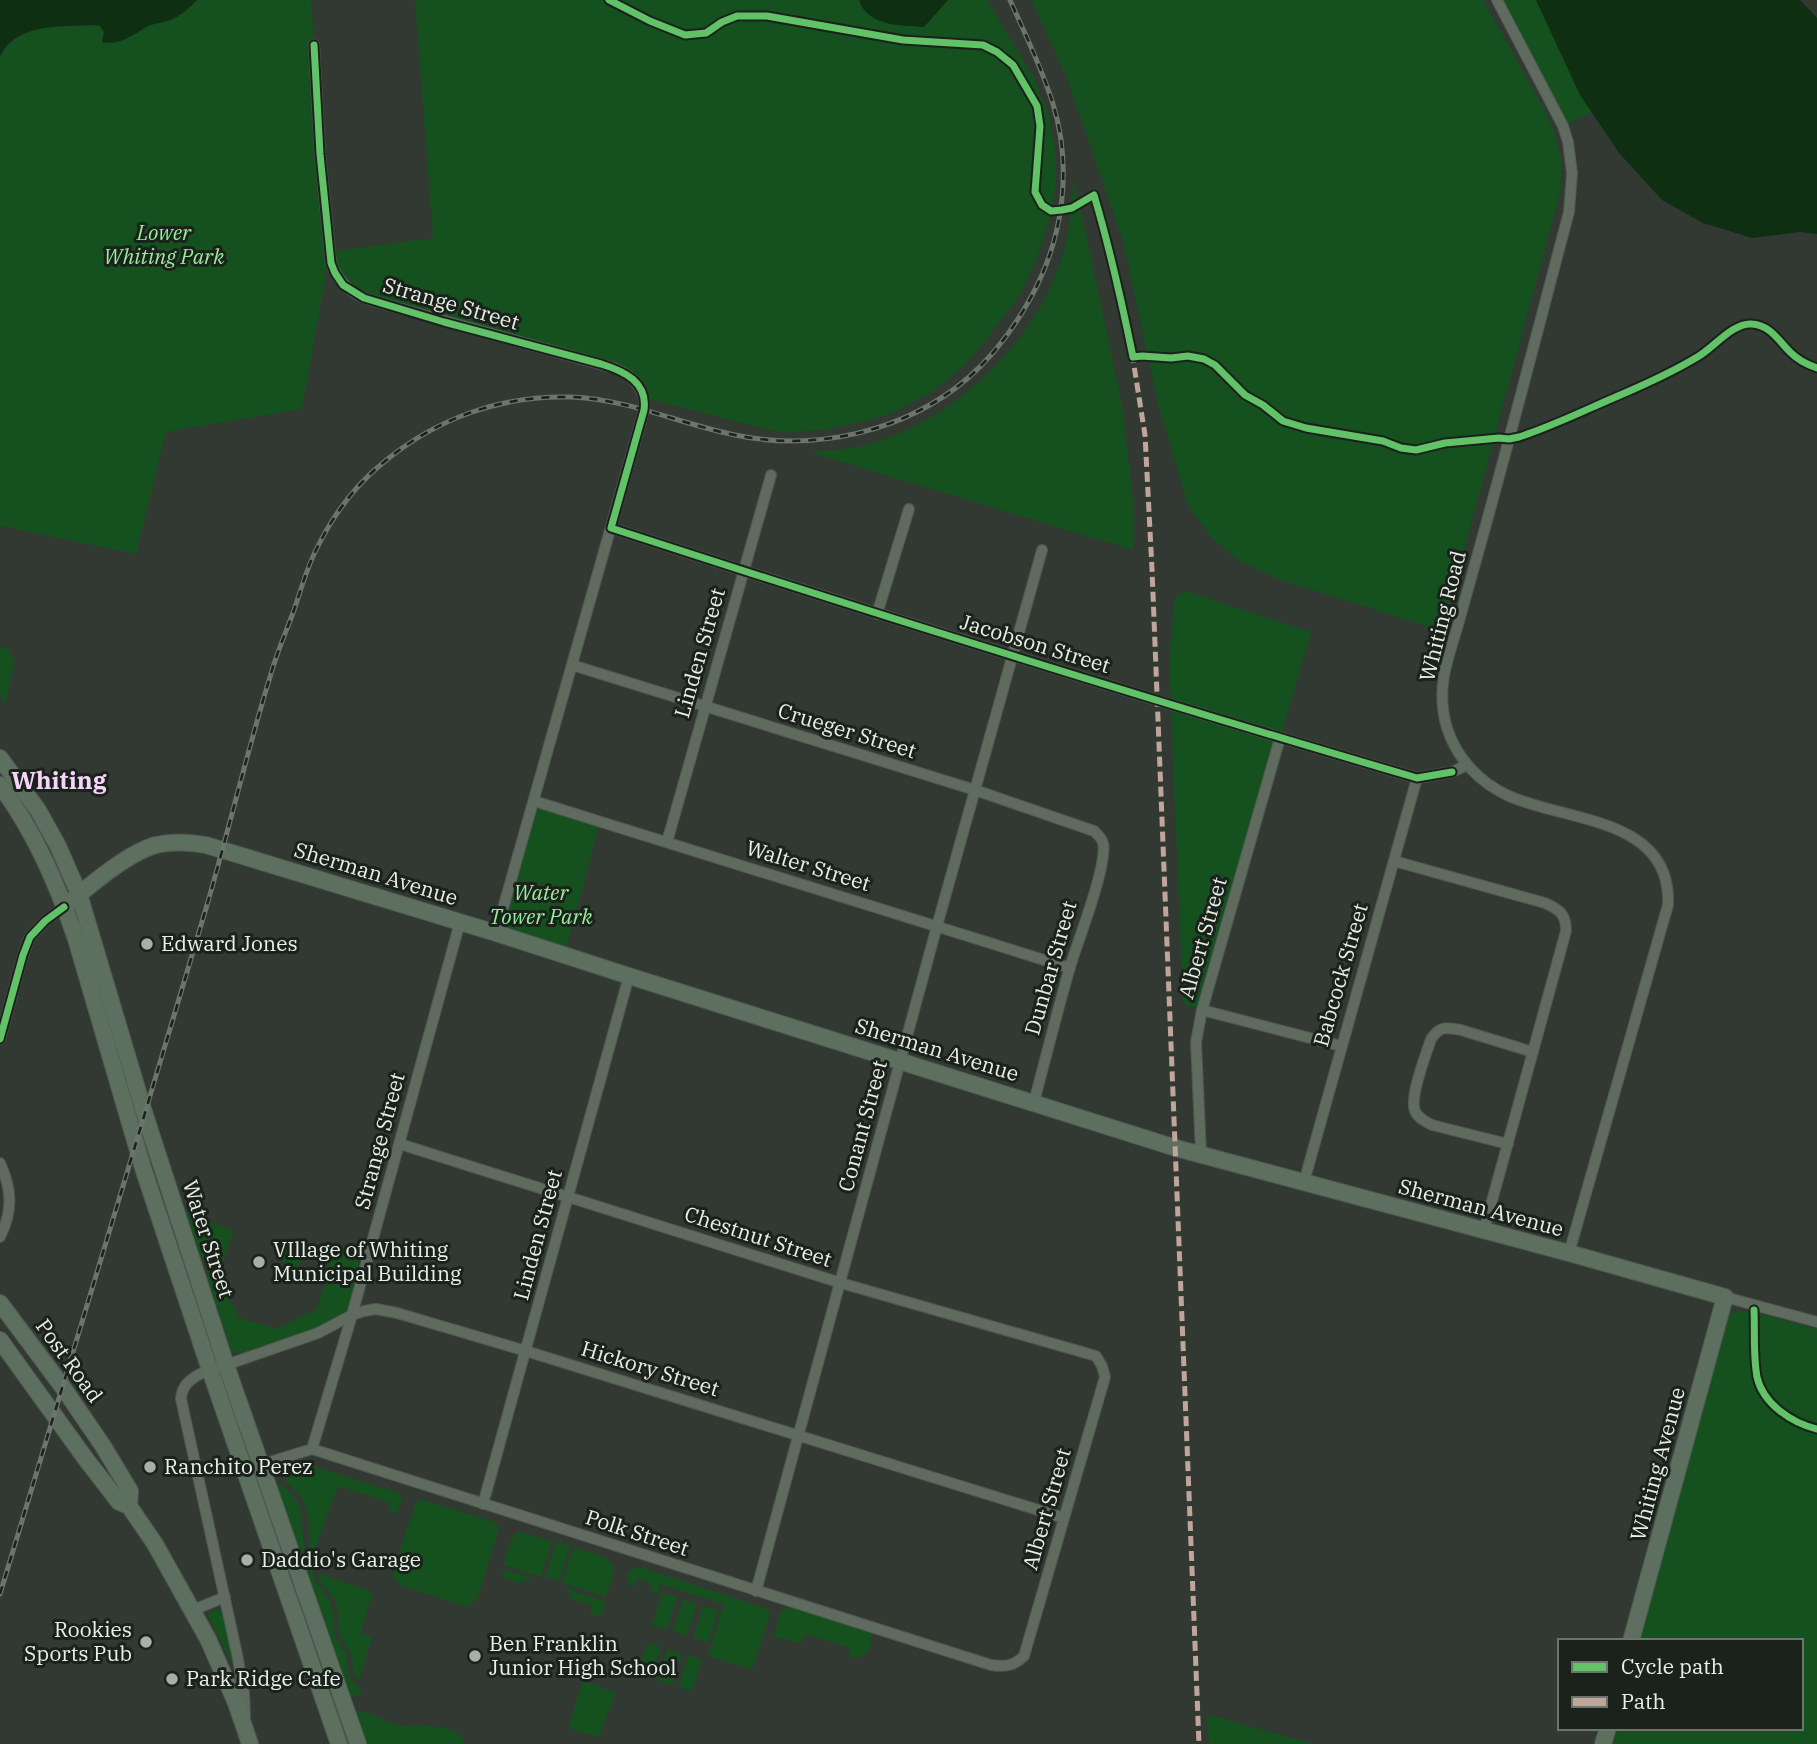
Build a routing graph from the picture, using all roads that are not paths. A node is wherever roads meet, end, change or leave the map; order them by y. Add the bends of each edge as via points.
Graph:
1 (1497, 0) edge
2 (314, 45) dead end
3 (771, 475) dead end
4 (908, 509) dead end
5 (611, 528) junction
6 (1042, 550) dead end
7 (744, 571) junction
8 (877, 614) junction
9 (1012, 655) junction
10 (572, 665) junction
11 (705, 708) junction
12 (1280, 738) junction
13 (0, 758) edge
14 (1466, 765) junction
15 (1417, 778) junction
16 (0, 785) edge
17 (975, 790) junction
18 (534, 801) junction
19 (667, 842) junction
20 (1103, 844) joint
21 (1394, 861) junction
22 (79, 894) junction
23 (64, 907) junction
24 (460, 922) junction
25 (937, 926) junction
26 (496, 933) junction
27 (1070, 968) junction
28 (629, 976) junction
29 (1202, 1010) junction
30 (0, 1039) edge
31 (1341, 1046) junction
32 (1533, 1052) junction
33 (901, 1061) junction
34 (1034, 1102) junction
35 (400, 1144) junction
36 (1508, 1144) junction
37 (1201, 1154) junction
38 (0, 1163) edge
39 (1304, 1182) junction
40 (569, 1196) junction
41 (1484, 1230) junction
42 (0, 1237) edge
43 (1569, 1253) junction
44 (841, 1283) junction
45 (1725, 1297) junction
46 (0, 1303) edge
47 (352, 1315) junction
48 (1817, 1322) edge
49 (0, 1340) edge
50 (526, 1351) junction
51 (226, 1365) junction
52 (1102, 1366) joint
53 (210, 1370) junction
54 (797, 1436) junction
55 (312, 1449) junction
56 (261, 1465) junction
57 (244, 1470) junction
58 (483, 1504) junction
59 (129, 1506) junction
60 (1064, 1518) junction
61 (756, 1591) junction
62 (225, 1597) junction
63 (193, 1610) junction
64 (1633, 1639) edge
65 (1019, 1662) joint
66 (248, 1738) edge
67 (339, 1744) edge
68 (358, 1744) edge

1 - 14 street, Whiting Road via 1563,126 1571,156 1572,188 1559,252 1444,675 1444,718
2 - 5 street, Strange Street via 323,182 335,273 343,285 364,298 601,363 635,381 645,398 644,410
3 - 7 street, Linden Street
4 - 8 street
5 - 7 street, Jacobson Street
5 - 10 street, Strange Street
6 - 9 street, Conant Street
7 - 8 street, Jacobson Street
7 - 11 street, Linden Street
8 - 9 street, Jacobson Street
9 - 12 street, Jacobson Street
9 - 17 street, Conant Street
10 - 11 street, Crueger Street
10 - 18 street, Strange Street
11 - 17 street, Crueger Street
11 - 19 street, Linden Street
12 - 15 street, Jacobson Street
12 - 29 street, Albert Street
13 - 22 main road, Water Street via 38,810
14 - 15 street, Jacobson Street
14 - 43 street, Whiting Road via 1511,797 1636,838 1659,862 1668,894
15 - 21 street, Babcock Street
16 - 23 main road, Water Street via 43,854
17 - 20 street, Crueger Street via 1081,825 1094,831
17 - 25 street, Conant Street
18 - 19 street, Walter Street
18 - 26 street, Strange Street
19 - 25 street, Walter Street
20 - 27 street, Dunbar Street via 1099,875
21 - 31 street, Babcock Street
21 - 32 street via 1545,903 1562,913 1566,931
22 - 23 main road, Sherman Avenue
22 - 24 main road, Sherman Avenue via 153,846 193,842
22 - 51 main road, Water Street
23 - 30 street via 30,937
23 - 53 main road, Water Street
24 - 26 main road, Sherman Avenue
24 - 35 street, Strange Street
25 - 27 street, Walter Street
25 - 33 street, Conant Street
26 - 28 main road, Sherman Avenue
27 - 34 street, Dunbar Street
28 - 33 main road, Sherman Avenue
28 - 40 street, Linden Street
29 - 31 street
29 - 37 street, Albert Street via 1196,1042
31 - 39 street, Babcock Street
32 - 36 street
32 - 36 street via 1461,1030 1441,1029 1431,1040 1415,1094 1414,1108 1424,1121
33 - 34 main road, Sherman Avenue
33 - 44 street, Conant Street
34 - 37 main road, Sherman Avenue
35 - 40 street, Chestnut Street
35 - 47 street, Strange Street
36 - 41 street
37 - 39 main road, Sherman Avenue
38 - 42 street via 10,1199
39 - 41 main road, Sherman Avenue
40 - 44 street, Chestnut Street
40 - 50 street, Linden Street
41 - 43 main road, Sherman Avenue
43 - 45 main road, Sherman Avenue
44 - 52 street, Chestnut Street via 1096,1356
44 - 54 street, Conant Street
45 - 48 street, Sherman Avenue
45 - 64 main road, Whiting Avenue
46 - 59 main road, Post Road via 103,1446 130,1491
47 - 50 street, Hickory Street via 376,1309 397,1313
47 - 51 street, Hickory Street via 318,1333
47 - 55 street, Strange Street
49 - 59 main road, Post Road via 119,1502
50 - 54 street, Hickory Street
50 - 58 street, Linden Street
51 - 53 street, Hickory Street
51 - 56 main road, Water Street
52 - 60 street, Albert Street via 1105,1377
53 - 57 main road, Water Street
53 - 62 street, Hickory Street via 188,1381 181,1399
54 - 60 street, Hickory Street
54 - 61 street, Conant Street
55 - 56 street
55 - 58 street, Polk Street
56 - 57 street
56 - 68 main road, Water Street
57 - 67 main road, Water Street
58 - 61 street, Polk Street
59 - 63 main road
60 - 65 street, Albert Street via 1028,1646
61 - 65 street, Polk Street via 991,1665 1006,1667
62 - 63 street
62 - 66 street, Hickory Street
63 - 66 main road

